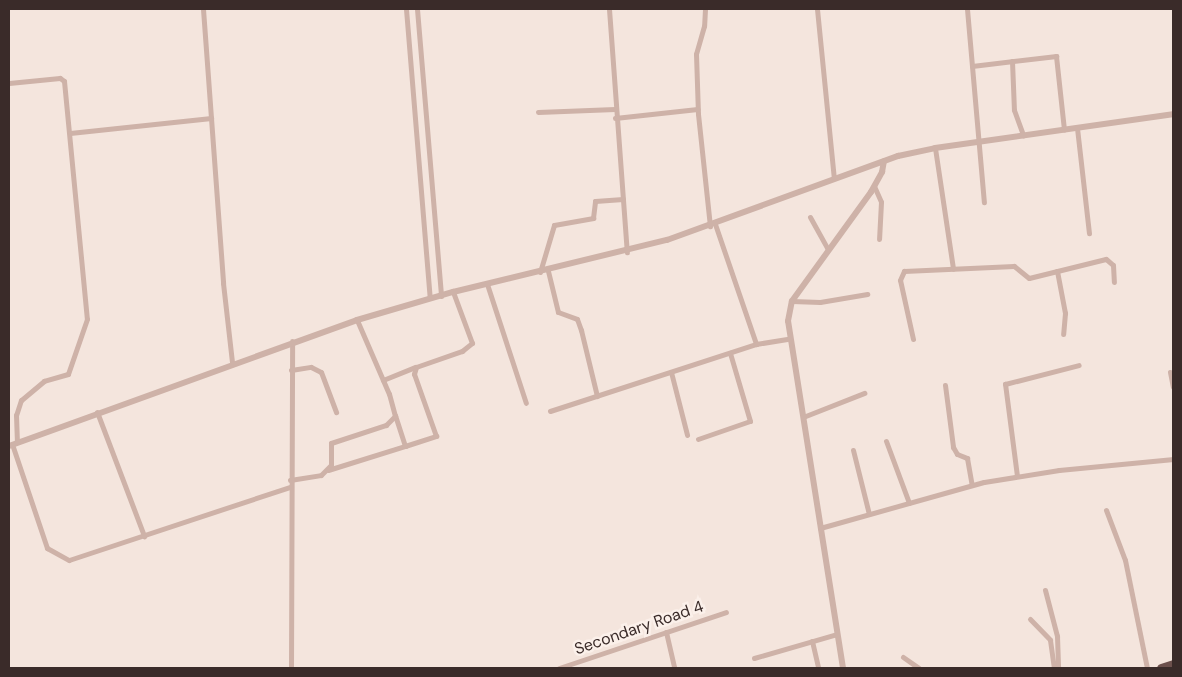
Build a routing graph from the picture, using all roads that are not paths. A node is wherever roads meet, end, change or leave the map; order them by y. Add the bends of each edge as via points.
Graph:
1 (203, 9) edge
2 (406, 9) edge
3 (416, 9) edge
4 (608, 9) edge
5 (705, 9) edge
6 (816, 9) edge
7 (967, 9) edge
8 (1012, 61) junction
9 (972, 66) junction
10 (9, 83) edge
11 (615, 109) junction
12 (698, 109) junction
13 (538, 112) dead end
14 (1173, 114) edge
15 (211, 118) junction
16 (615, 118) junction
17 (1077, 128) junction
18 (1064, 130) junction
19 (70, 133) junction
20 (1023, 136) junction
21 (978, 142) junction
22 (935, 148) junction
23 (884, 161) junction
24 (834, 178) junction
25 (874, 186) junction
26 (623, 199) junction
27 (984, 202) dead end
28 (810, 217) dead end
29 (713, 225) junction
30 (1090, 233) dead end
31 (879, 239) dead end
32 (828, 250) junction
33 (627, 252) junction
34 (953, 269) junction
35 (548, 271) junction
36 (1057, 271) junction
37 (540, 273) junction
38 (1114, 282) dead end
39 (487, 284) junction
40 (453, 292) junction
41 (867, 294) dead end
42 (441, 296) junction
43 (430, 298) junction
44 (792, 301) junction
45 (357, 320) junction
46 (1063, 334) dead end
47 (789, 338) junction
48 (913, 339) dead end
49 (292, 341) junction
50 (756, 344) junction
51 (730, 353) junction
52 (232, 362) junction
53 (1079, 366) dead end
54 (416, 367) junction
55 (291, 370) junction
56 (672, 372) junction
57 (1170, 372) dead end
58 (383, 380) junction
59 (945, 385) dead end
60 (1173, 386) edge
61 (864, 393) dead end
62 (597, 396) junction
63 (526, 404) dead end
64 (97, 411) junction
65 (550, 411) dead end
66 (336, 412) dead end
67 (395, 416) junction
68 (803, 417) junction
69 (687, 435) dead end
70 (698, 439) dead end
71 (886, 441) dead end
72 (13, 444) edge
73 (405, 446) junction
74 (853, 450) dead end
75 (1173, 459) edge
76 (328, 470) junction
77 (1017, 476) junction
78 (290, 480) junction
79 (972, 485) junction
80 (290, 487) junction
81 (909, 503) junction
82 (1106, 510) dead end
83 (869, 514) junction
84 (820, 528) junction
85 (144, 536) junction
86 (1045, 590) dead end
87 (726, 612) dead end
88 (1030, 619) dead end
89 (666, 632) junction
90 (838, 634) junction
91 (812, 641) junction
92 (903, 657) dead end
93 (754, 658) dead end
94 (1173, 664) edge
95 (291, 668) edge
96 (559, 668) edge
97 (674, 668) edge
98 (818, 668) edge
99 (843, 668) edge
100 (919, 668) edge
101 (1054, 668) edge
102 (1058, 668) edge
103 (1147, 668) edge
104 (1161, 668) edge

1 - 15 street
2 - 43 street
3 - 42 street
4 - 11 street
5 - 12 street via 696,54
6 - 24 street
7 - 9 street
8 - 9 street
8 - 18 street via 1057,57
8 - 20 street via 1015,113 1021,122
9 - 21 street
10 - 19 street via 63,79
11 - 13 street
11 - 16 street
12 - 16 street
12 - 29 street
14 - 17 street
15 - 19 street
15 - 52 street
16 - 26 street
17 - 18 street
17 - 30 street
18 - 20 street
19 - 72 street via 87,324 68,374 44,381 21,400
20 - 21 street
21 - 22 street
21 - 27 street
22 - 23 street
22 - 34 street
23 - 24 street
23 - 25 street
24 - 29 street
25 - 31 street via 880,202
25 - 32 street
26 - 33 street
26 - 37 street via 595,201 593,218 554,225
28 - 32 street
29 - 33 street
29 - 50 street
32 - 44 street
33 - 35 street
34 - 36 street via 1014,266 1026,278
34 - 48 street via 900,274
35 - 37 street
35 - 62 street via 558,312 577,319 582,330
36 - 38 street via 1090,261 1110,260
36 - 46 street via 1065,313
37 - 39 street
39 - 40 street
39 - 63 street
40 - 42 street
40 - 54 street via 471,346
41 - 44 street via 820,302
42 - 43 street
43 - 45 street
44 - 47 street
45 - 49 street
45 - 58 street
47 - 50 street
47 - 68 street
49 - 52 street
49 - 55 street
50 - 51 street
51 - 56 street
51 - 70 street via 750,421
52 - 64 street
53 - 77 street via 1005,384
54 - 58 street
54 - 73 street via 414,374 436,436
55 - 66 street via 311,367 321,372
55 - 78 street
56 - 62 street
56 - 69 street
57 - 60 street
58 - 67 street
59 - 79 street via 953,447 956,454 966,458
61 - 68 street
62 - 65 street
64 - 72 street
64 - 85 street
67 - 73 street
67 - 76 street via 386,425 331,442
68 - 84 street
71 - 81 street
72 - 85 street via 49,549 69,560
73 - 76 street
74 - 83 street
75 - 77 street
76 - 78 street via 302,480
77 - 79 street
78 - 80 street
79 - 81 street
80 - 85 street
80 - 95 street
81 - 83 street
82 - 103 street via 1127,568
83 - 84 street
84 - 90 street
86 - 102 street via 1057,636
87 - 89 street, Secondary Road 4
88 - 101 street via 1050,640
89 - 96 street, Secondary Road 4
89 - 97 street
90 - 91 street
90 - 99 street
91 - 93 street
91 - 98 street
92 - 100 street
94 - 104 highway

